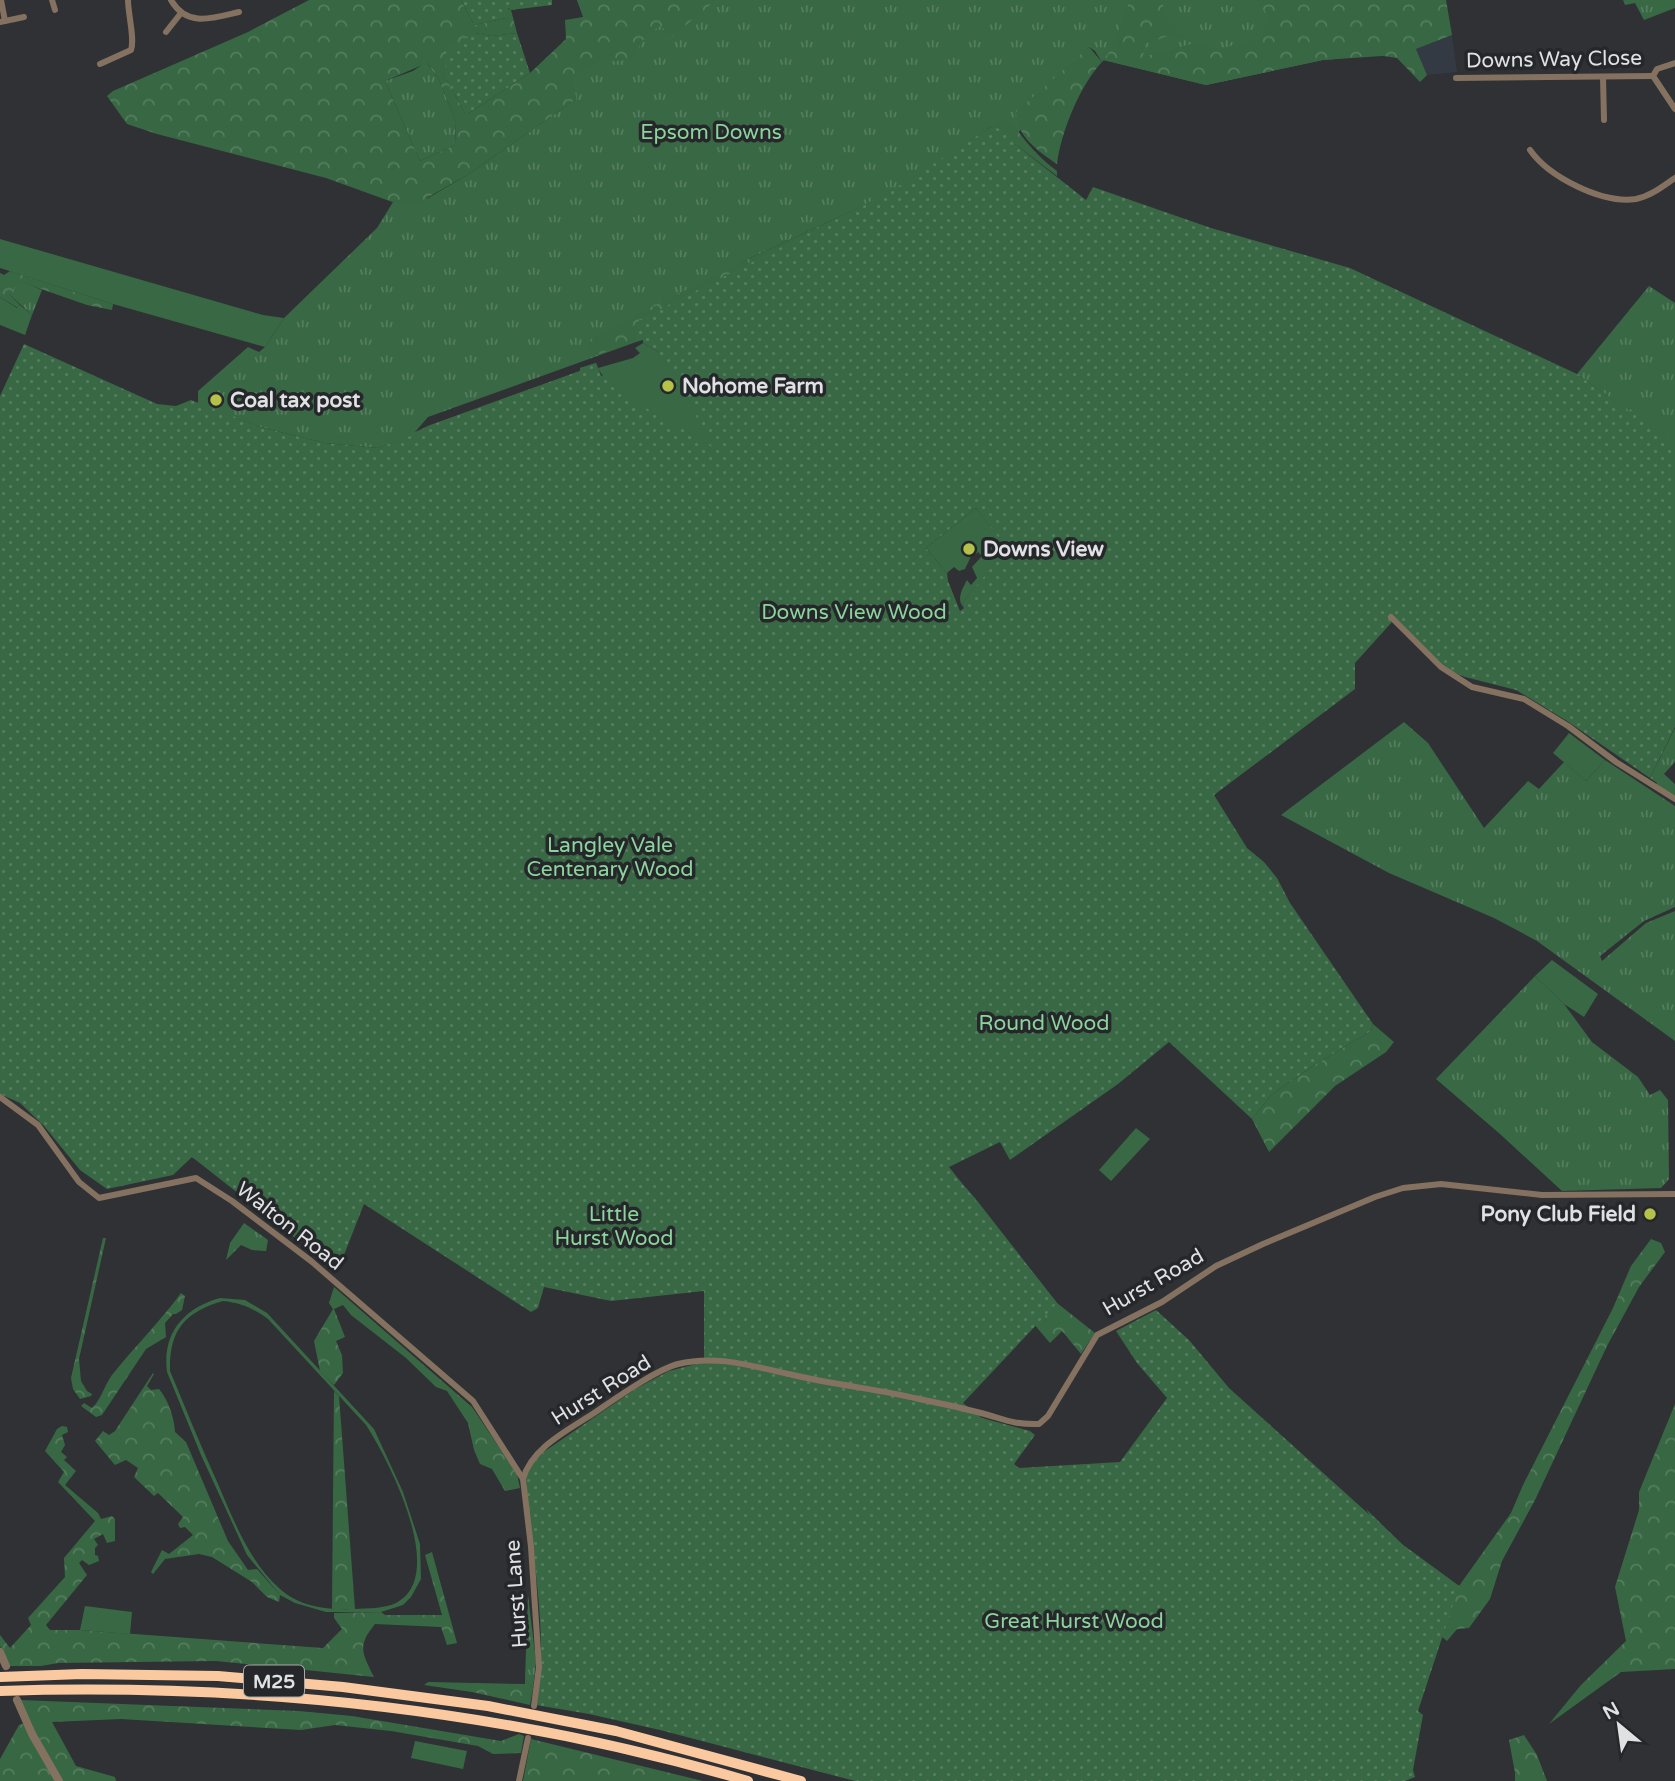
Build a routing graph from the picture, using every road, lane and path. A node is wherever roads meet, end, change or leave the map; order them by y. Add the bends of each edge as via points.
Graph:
1 (1, 0) edge
2 (52, 0) edge
3 (128, 0) edge
4 (171, 0) edge
5 (55, 10) dead end
6 (239, 12) dead end
7 (181, 13) junction
8 (24, 17) dead end
9 (3, 22) edge
10 (166, 32) dead end
11 (1675, 63) edge
12 (100, 64) dead end
13 (1653, 76) junction
14 (1603, 77) junction
15 (1455, 78) dead end
16 (1675, 109) edge
17 (1604, 120) dead end
18 (1530, 150) dead end
19 (1675, 178) edge
20 (1391, 617) dead end
21 (1675, 799) edge
22 (0, 1097) edge
23 (1675, 1194) edge
24 (531, 1460) junction
25 (514, 1461) junction
26 (523, 1479) junction
27 (0, 1652) edge
28 (3, 1671) edge
29 (0, 1691) edge
30 (17, 1700) dead end
31 (534, 1706) dead end
32 (528, 1738) dead end
33 (59, 1781) edge
34 (519, 1781) edge
35 (748, 1781) edge
36 (801, 1781) edge

1 - 9 street
2 - 5 street
3 - 12 street via 131,50
4 - 7 street
6 - 7 street via 199,20
7 - 10 street
8 - 9 street
11 - 13 street via 1657,69
13 - 14 street, Downs Way Close
13 - 16 street
14 - 15 street, Downs Way Close
14 - 17 street
18 - 19 street via 1544,166 1576,186 1615,199 1648,195
20 - 21 street via 1441,667 1472,687 1524,699
22 - 25 street, Walton Road via 38,1125 79,1182 99,1198 196,1178 232,1201 324,1272 473,1401
23 - 24 street, Hurst Road via 1542,1195 1441,1184 1403,1188 1375,1198 1216,1266 1162,1302 1097,1335 1039,1424 1017,1424 980,1412 732,1361 699,1360 675,1365 631,1389 557,1437
24 - 25 street
24 - 26 street, Hurst Road
25 - 26 street, Walton Road
26 - 31 street, Hurst Lane via 539,1667
27 - 28 street
28 - 36 highway, M25 via 218,1676 343,1686 603,1728
29 - 35 highway, M25 via 220,1692 344,1702 613,1746
30 - 33 street
32 - 34 street

